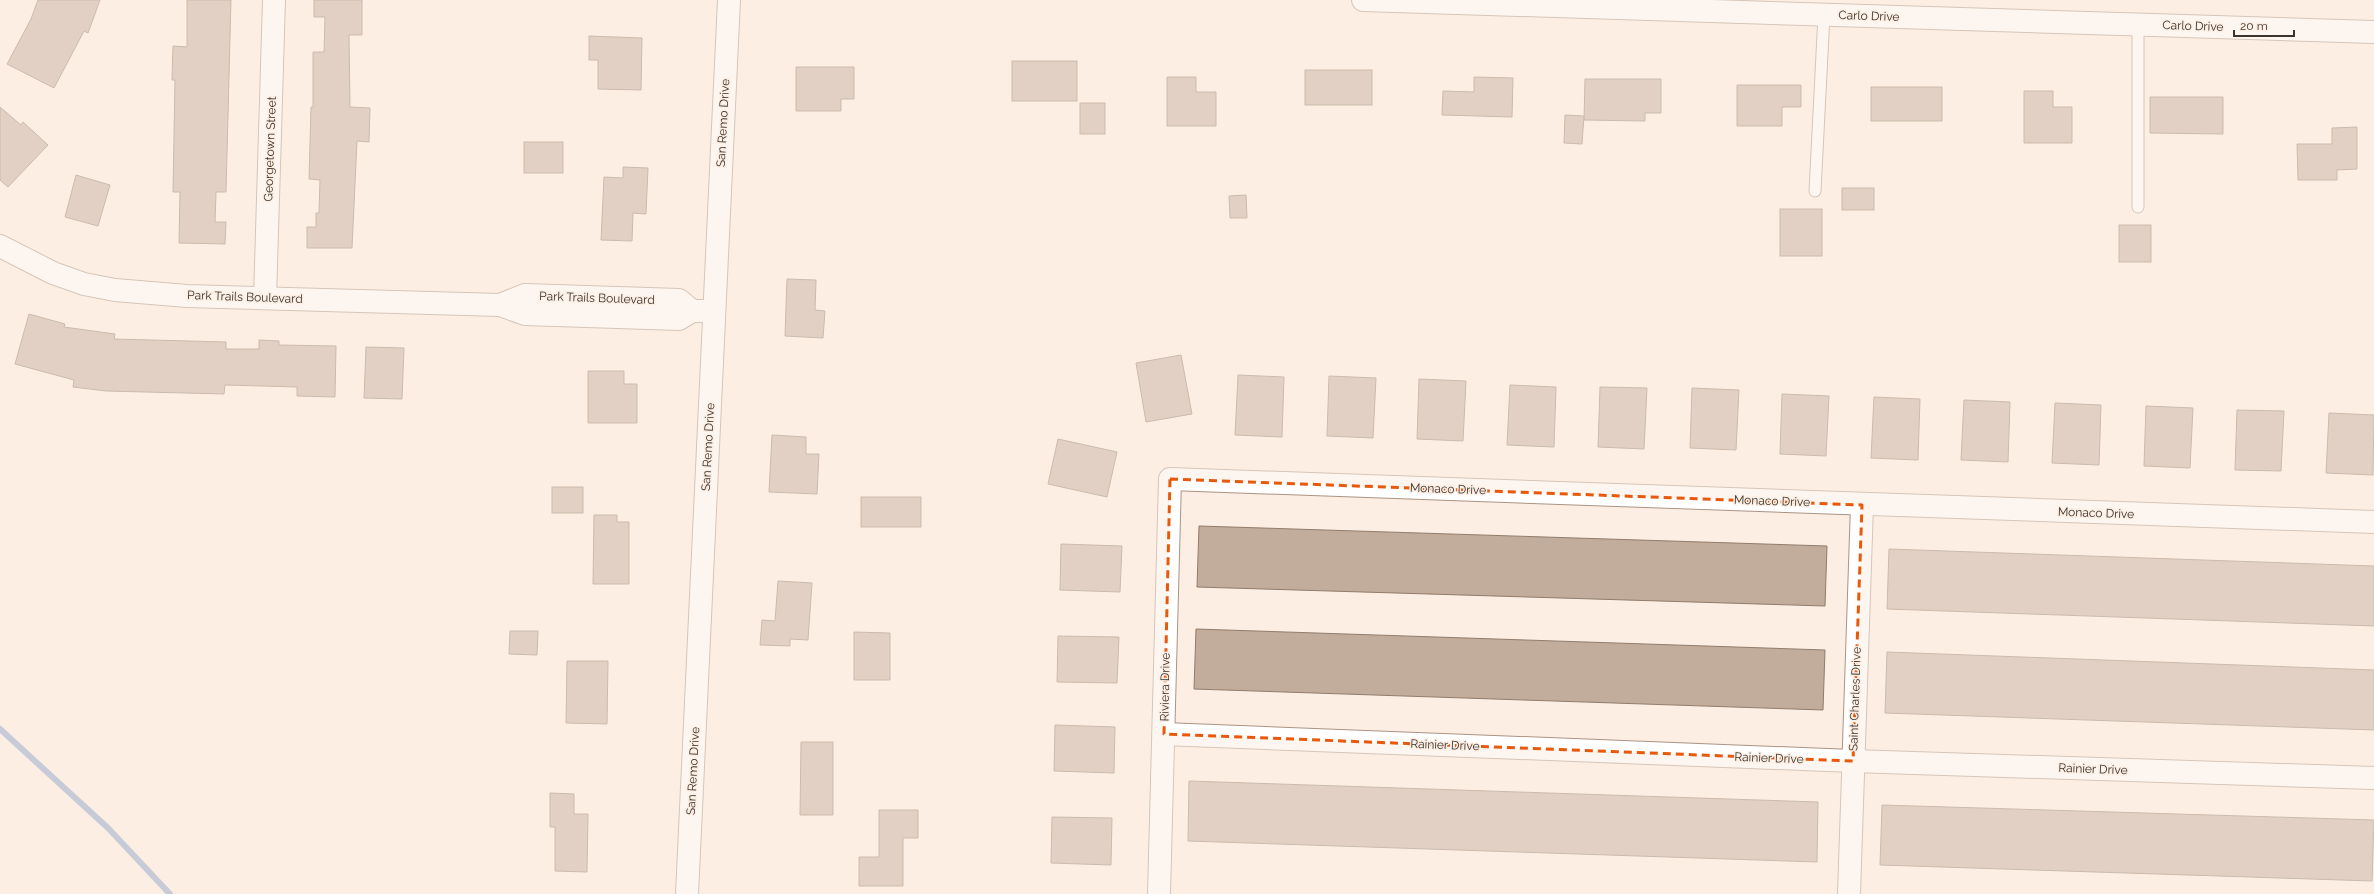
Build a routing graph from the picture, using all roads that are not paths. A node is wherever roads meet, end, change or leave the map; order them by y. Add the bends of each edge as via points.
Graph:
1 (274, 0) edge
2 (729, 0) edge
3 (1363, 0) edge
4 (1824, 15) junction
5 (2138, 25) junction
6 (2374, 32) edge
7 (1816, 191) dead end
8 (2138, 208) dead end
9 (0, 246) edge
10 (265, 298) junction
11 (714, 311) junction
12 (1170, 479) joint
13 (1862, 504) junction
14 (2374, 522) edge
15 (1164, 734) junction
16 (1853, 761) junction
17 (2374, 778) edge
18 (687, 894) edge
19 (1159, 894) edge
20 (1849, 894) edge

1 - 10 street, Georgetown Street
2 - 11 street, San Remo Drive
3 - 4 street, Carlo Drive
4 - 5 street, Carlo Drive
4 - 7 lane
5 - 6 street, Carlo Drive
5 - 8 lane
9 - 10 street, Park Trails Boulevard via 53,273 84,284 115,290 187,296
10 - 11 street, Park Trails Boulevard via 500,305 524,314 679,319 692,311
11 - 18 street, San Remo Drive
12 - 13 street, Monaco Drive
12 - 15 street, Riviera Drive
13 - 14 street, Monaco Drive
13 - 16 street, Saint Charles Drive
15 - 16 street, Rainier Drive
15 - 19 street, Riviera Drive
16 - 17 street, Rainier Drive
16 - 20 street, Saint Charles Drive

